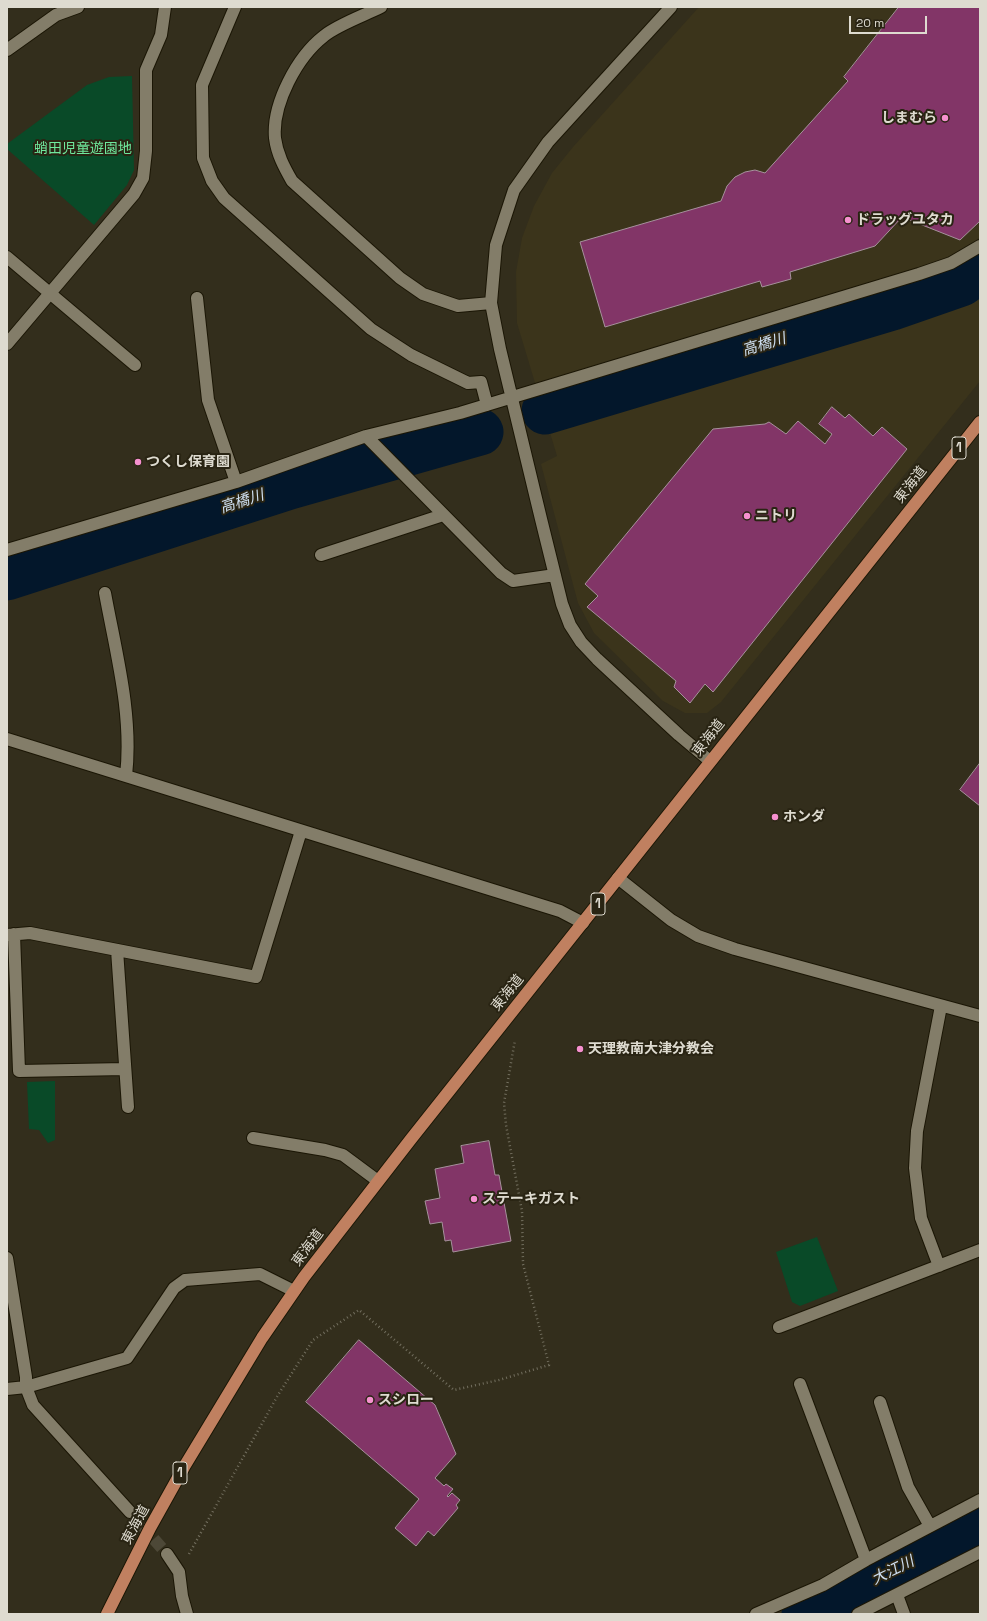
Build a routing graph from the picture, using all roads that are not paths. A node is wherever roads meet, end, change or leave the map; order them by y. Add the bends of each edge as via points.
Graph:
1 (78, 7) edge
2 (165, 7) edge
3 (235, 7) edge
4 (381, 7) edge
5 (671, 7) edge
6 (7, 50) edge
7 (980, 246) edge
8 (7, 257) edge
9 (50, 293) junction
10 (197, 298) dead end
11 (491, 303) junction
12 (7, 344) edge
13 (135, 365) dead end
14 (512, 398) junction
15 (487, 405) junction
16 (980, 422) edge
17 (366, 436) junction
18 (236, 482) junction
19 (443, 515) junction
20 (7, 550) edge
21 (321, 555) dead end
22 (555, 575) junction
23 (105, 593) dead end
24 (7, 739) edge
25 (710, 761) junction
26 (126, 776) junction
27 (301, 830) junction
28 (618, 878) junction
29 (583, 923) junction
30 (11, 935) edge
31 (117, 950) junction
32 (942, 1006) junction
33 (980, 1016) edge
34 (125, 1069) junction
35 (13, 1072) edge
36 (128, 1107) dead end
37 (253, 1138) dead end
38 (378, 1181) junction
39 (980, 1250) edge
40 (7, 1258) edge
41 (940, 1266) junction
42 (294, 1291) junction
43 (779, 1327) dead end
44 (800, 1384) dead end
45 (26, 1387) junction
46 (7, 1389) edge
47 (880, 1402) dead end
48 (980, 1500) edge
49 (130, 1512) tunnel mouth
50 (930, 1526) junction
51 (980, 1552) edge
52 (167, 1554) tunnel mouth
53 (866, 1560) junction
54 (897, 1595) junction
55 (107, 1614) edge
56 (187, 1614) edge
57 (756, 1614) edge
58 (858, 1614) edge
59 (904, 1614) edge

1 - 6 street via 56,15
2 - 9 street via 161,35 146,70 146,151 143,178 134,194
3 - 15 street via 202,85 203,158 212,181 224,198 371,329 411,355 468,383 481,382
4 - 11 street via 324,36 301,60 286,88 276,117 275,138 281,162 292,181 400,278 423,294 458,306
5 - 11 street via 548,142 514,190 496,245
7 - 14 street via 951,263 919,274
8 - 9 street
9 - 12 street
9 - 13 street
10 - 18 street via 208,400
11 - 14 street
14 - 15 street
14 - 22 street
15 - 17 street
16 - 25 highway, 東海道 / 1
17 - 18 street
17 - 19 street
18 - 20 street
19 - 21 street
19 - 22 street via 501,573 513,581
22 - 25 street via 570,624 581,642
23 - 26 street via 127,717
24 - 26 street
25 - 28 highway, 東海道 / 1
26 - 27 street
27 - 29 street via 560,911
27 - 31 street via 256,977
28 - 29 highway, 東海道 / 1
28 - 32 street via 671,920 698,936 735,949
29 - 38 highway, 東海道 / 1
30 - 31 street via 30,933
30 - 35 street
31 - 34 street
32 - 33 street
32 - 41 street via 917,1131 915,1168 921,1218
34 - 35 street
34 - 36 street
37 - 38 street via 343,1155
38 - 42 highway, 東海道 / 1
39 - 41 street
40 - 45 street
41 - 43 street
42 - 45 street via 260,1274 185,1280 174,1288 127,1358
42 - 55 highway, 東海道 / 1 via 262,1338 188,1460
44 - 53 street
45 - 46 street
45 - 49 street via 32,1405
47 - 50 street via 908,1487
48 - 50 street
50 - 53 street
51 - 54 street
52 - 56 street via 179,1572
53 - 57 street via 823,1585
54 - 58 street
54 - 59 street

